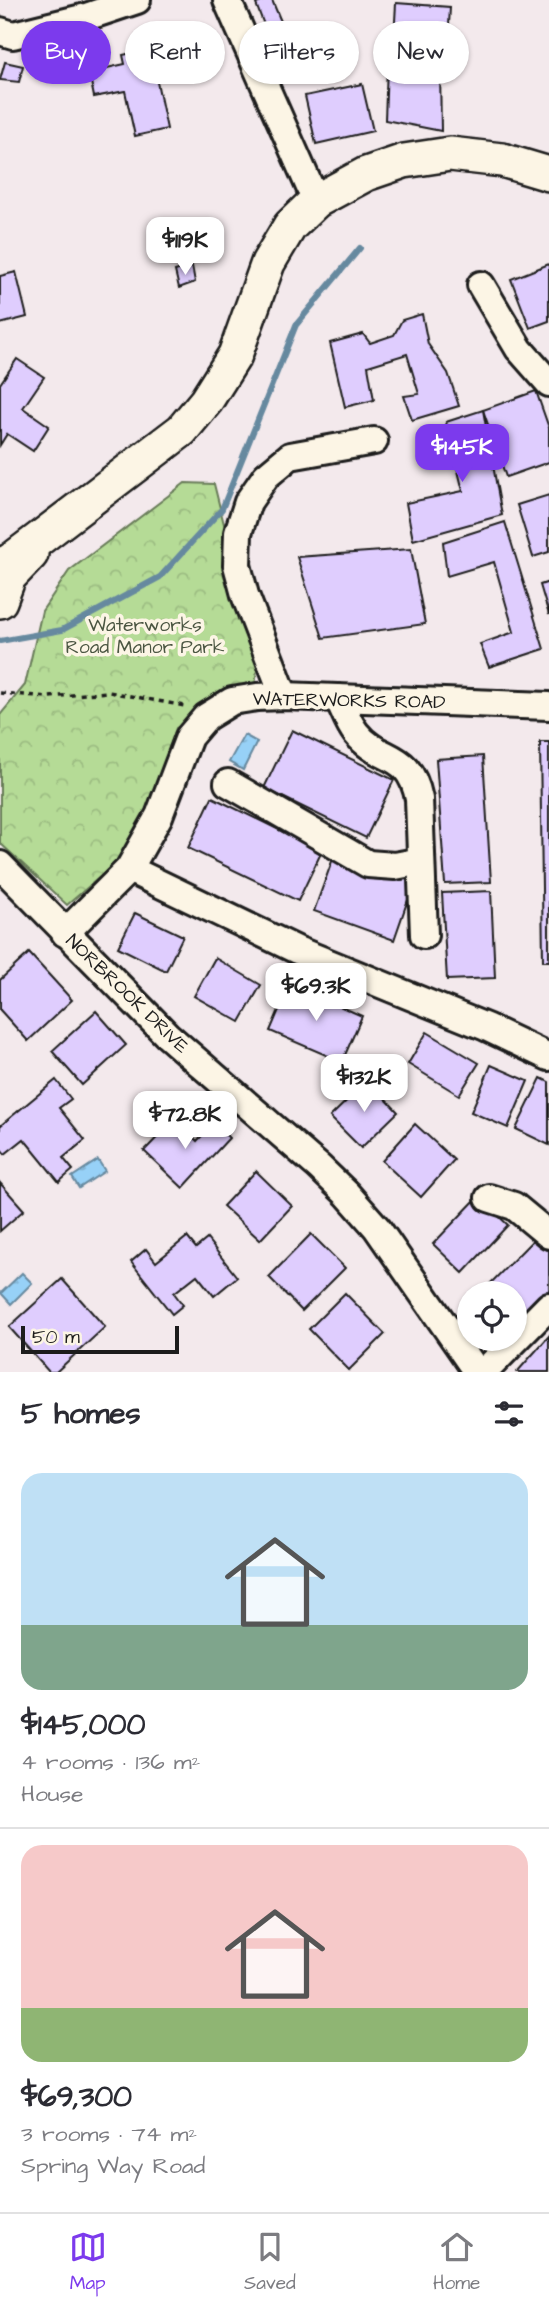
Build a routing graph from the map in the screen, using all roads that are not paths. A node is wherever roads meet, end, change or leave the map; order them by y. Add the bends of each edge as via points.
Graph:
1 (137, 0) edge
2 (227, 0) edge
3 (0, 31) edge
4 (549, 174) edge
5 (316, 201) junction
6 (481, 285) dead end
7 (549, 383) edge
8 (373, 441) dead end
9 (61, 522) junction
10 (0, 565) edge
11 (0, 601) edge
12 (284, 696) junction
13 (338, 698) junction
14 (549, 706) edge
15 (228, 783) dead end
16 (421, 861) junction
17 (0, 865) edge
18 (129, 869) junction
19 (65, 933) junction
20 (424, 935) dead end
21 (549, 1057) edge
22 (489, 1198) dead end
23 (549, 1235) edge
24 (549, 1306) edge
25 (477, 1372) edge
26 (484, 1372) edge

1 - 3 street via 13,36
2 - 5 street
4 - 5 main road via 502,160 450,154 404,160
5 - 9 main road via 290,226 268,263 235,355 206,401 181,430
6 - 7 street via 519,349
8 - 12 street via 290,456 266,476 248,502 238,533 237,565
9 - 10 main road
9 - 11 main road via 9,577
12 - 13 street, WATERWORKS ROAD
12 - 18 street, WATERWORKS ROAD via 232,701 206,717 189,737 159,816
13 - 14 street, WATERWORKS ROAD
13 - 16 street via 356,733 396,758 416,783
15 - 16 street via 368,864 395,866
16 - 20 street
17 - 19 street, NORBROOK DRIVE
18 - 19 street, WATERWORKS ROAD
18 - 21 street via 297,950
19 - 25 street, NORBROOK DRIVE via 166,1035 347,1194 377,1228
22 - 23 street via 514,1206
24 - 26 street

